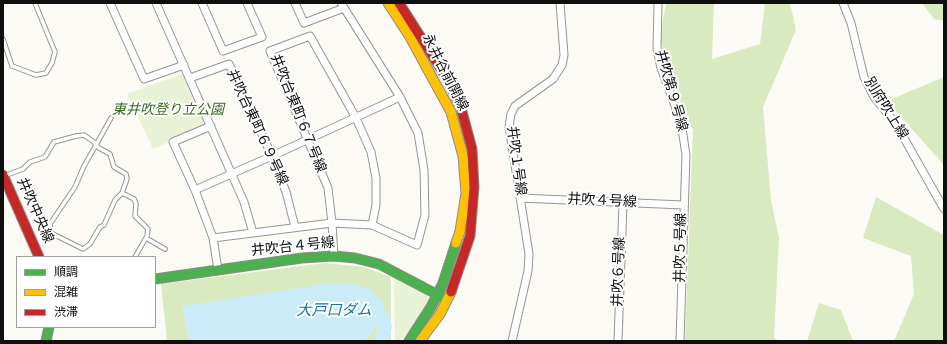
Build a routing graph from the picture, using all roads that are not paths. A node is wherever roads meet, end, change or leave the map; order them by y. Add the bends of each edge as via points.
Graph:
1 (35, 3) edge
2 (110, 3) edge
3 (156, 3) edge
4 (202, 3) edge
5 (247, 3) edge
6 (296, 3) edge
7 (388, 3) edge
8 (399, 3) edge
9 (560, 3) edge
10 (658, 3) edge
11 (843, 3) edge
12 (342, 5) edge
13 (3, 38) edge
14 (184, 65) junction
15 (190, 78) junction
16 (400, 97) junction
17 (111, 118) dead end
18 (356, 118) junction
19 (211, 126) junction
20 (308, 139) junction
21 (96, 145) junction
22 (686, 155) joint
23 (272, 156) junction
24 (232, 173) junction
25 (3, 176) edge
26 (195, 190) junction
27 (122, 193) junction
28 (520, 198) junction
29 (623, 204) junction
30 (683, 205) junction
31 (944, 208) edge
32 (332, 223) junction
33 (372, 225) junction
34 (295, 227) junction
35 (253, 233) junction
36 (146, 238) junction
37 (213, 238) junction
38 (165, 249) dead end
39 (40, 256) edge
40 (136, 256) edge
41 (334, 256) junction
42 (218, 270) junction
43 (156, 279) edge
44 (437, 295) junction
45 (448, 300) junction
46 (49, 328) edge
47 (46, 341) edge
48 (409, 341) edge
49 (420, 341) edge
50 (512, 341) edge
51 (618, 341) edge
52 (680, 341) edge

1 - 13 lane via 55,52 46,73 36,75 12,66
2 - 14 street via 144,79
3 - 14 street
4 - 5 street via 224,51 262,37
6 - 12 street via 304,23
7 - 44 street, 永井谷前開線 via 410,37 451,112 463,156 466,193 460,231
8 - 45 street, 永井谷前開線 via 446,77 461,108 472,149 474,187 470,236
9 - 28 street, 井吹１号線 via 564,55 562,65 553,79 515,106 511,114 509,127
10 - 22 street, 井吹第９号線 via 657,49 661,68 681,122
11 - 31 street, 別府吹上線 via 851,23 864,77 874,97 896,124
12 - 16 street
14 - 15 street
15 - 19 street
15 - 23 street, 井吹台東町６９号線 via 229,64
16 - 18 street
16 - 33 street via 418,133 424,170 425,215 417,245
17 - 21 lane
18 - 20 street
18 - 20 street, 井吹台東町６７号線 via 310,36 270,51
18 - 33 street, 井吹台東町６７号線 via 371,152 376,178 376,205
19 - 24 street
19 - 26 street via 173,142
20 - 23 street
20 - 32 street, 井吹台東町６７号線 via 328,188
21 - 25 lane via 84,135 62,139 54,142 45,157
21 - 27 lane via 110,154 114,167 126,174 127,179
21 - 27 lane via 74,187 50,224 51,233 83,249 104,225 115,200
22 - 30 street, 井吹５号線
23 - 24 street
23 - 34 street, 井吹台東町６９号線 via 286,192
24 - 26 street
24 - 35 street
25 - 39 street, 井吹中央線
26 - 37 street
27 - 36 lane via 134,198 135,216 148,229
28 - 29 street, 井吹４号線
28 - 50 street, 井吹１号線 via 529,254 528,271
29 - 30 street, 井吹４号線
29 - 51 street, 井吹６号線
30 - 52 street, 井吹５号線
32 - 33 street
32 - 34 street
32 - 41 street, 井吹台東町６７号線
34 - 35 street
35 - 37 street
36 - 38 lane
36 - 40 lane
37 - 42 street
41 - 42 street, 井吹台４号線
41 - 44 street, 井吹台４号線 via 379,264
42 - 43 street, 井吹台４号線
44 - 45 street, 井吹台４号線
44 - 48 street, 永井谷前開線
45 - 49 street, 永井谷前開線
46 - 47 street

